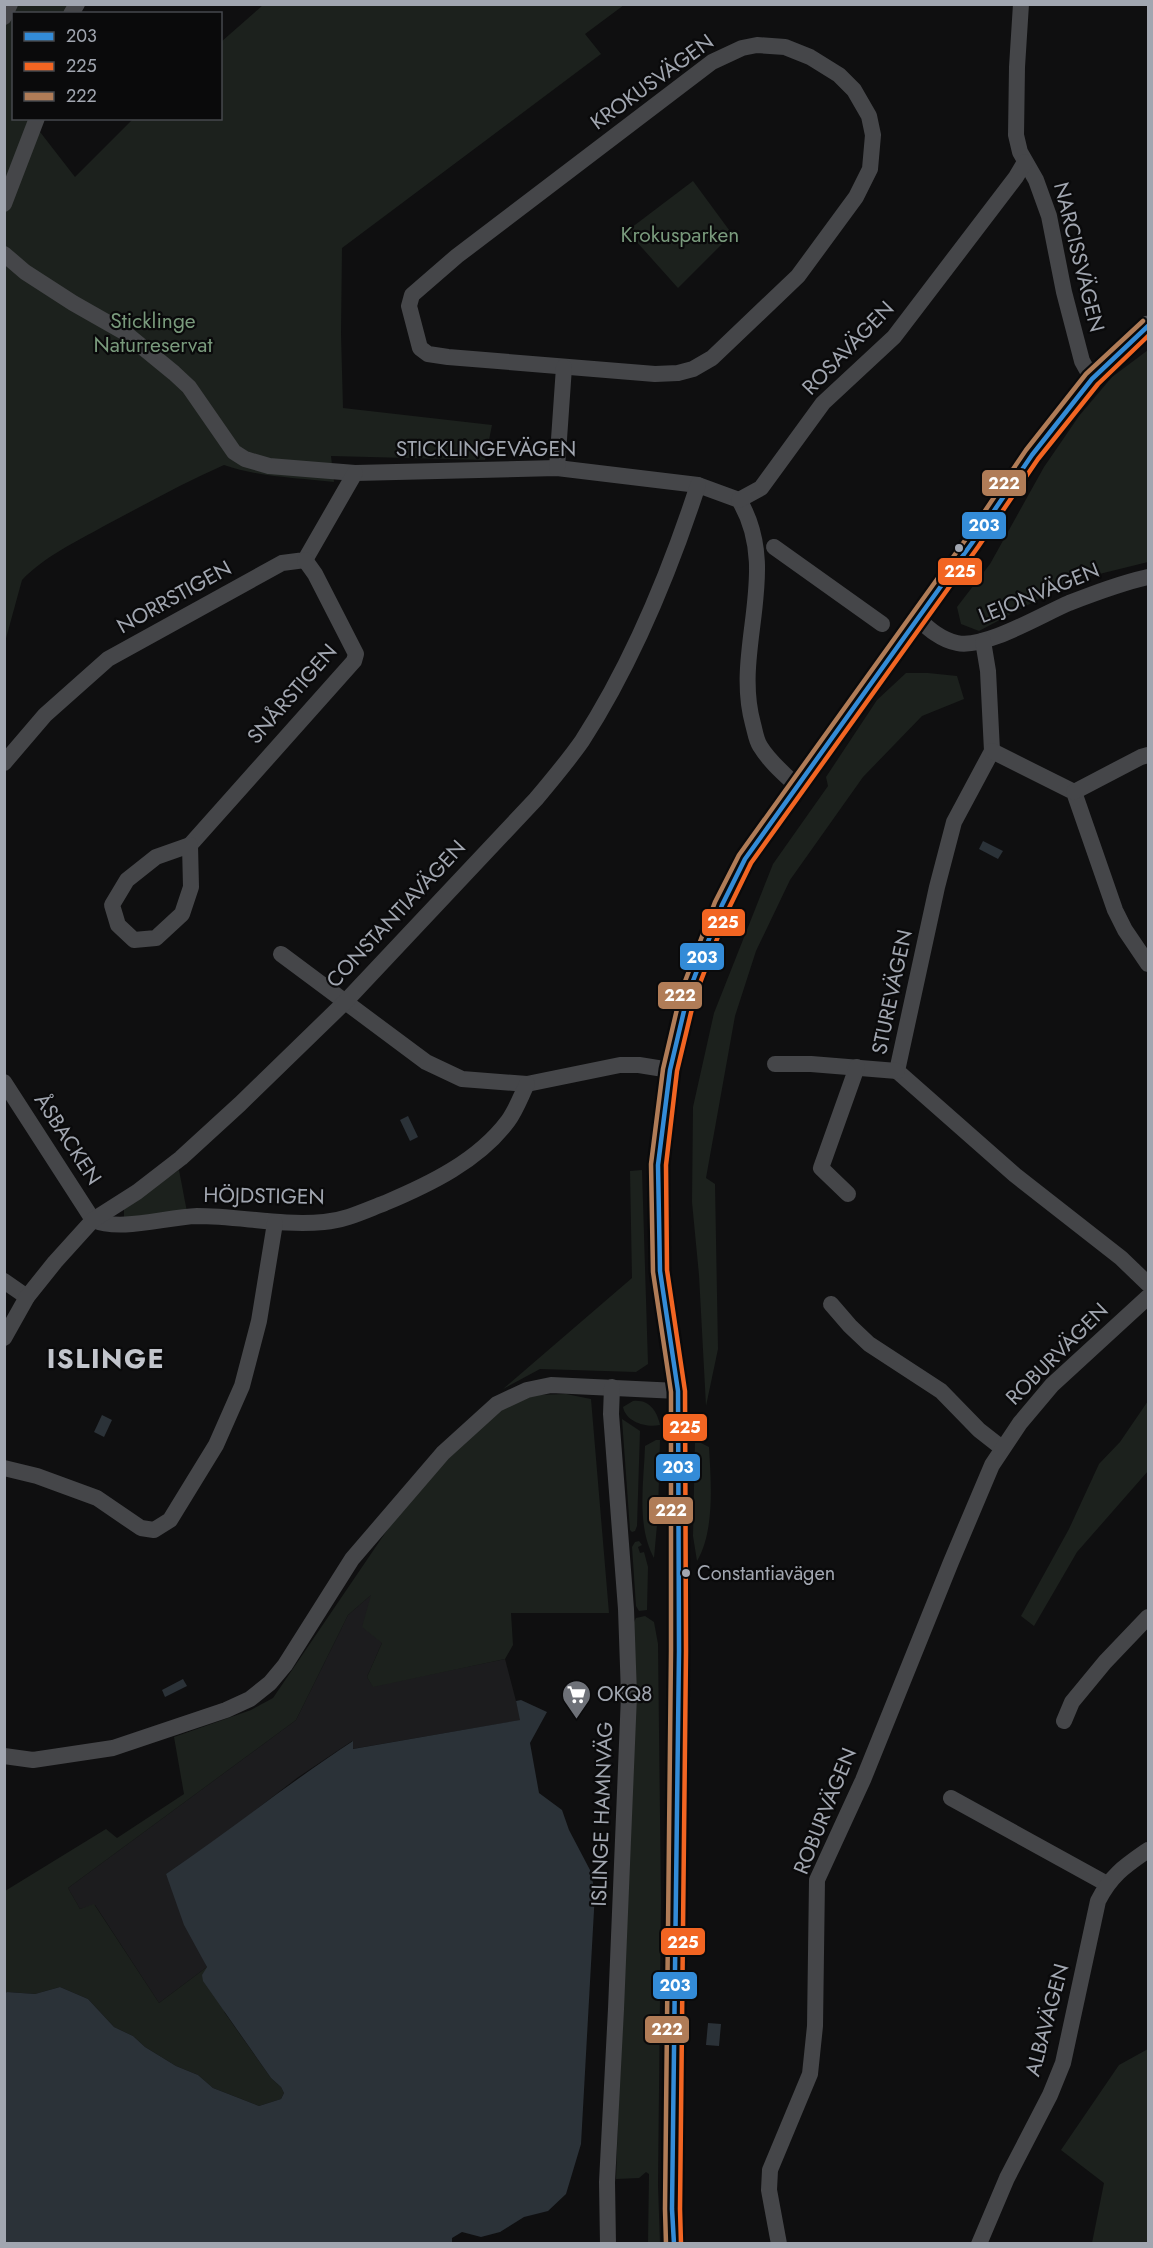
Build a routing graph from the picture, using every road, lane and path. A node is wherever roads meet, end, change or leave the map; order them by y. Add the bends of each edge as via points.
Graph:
1 (10, 4) edge
2 (1021, 4) edge
3 (4, 17) edge
4 (36, 120) edge
5 (1025, 162) junction
6 (4, 204) edge
7 (4, 255) edge
8 (1149, 327) edge
9 (564, 367) junction
10 (1092, 379) junction
11 (557, 468) junction
12 (355, 473) junction
13 (698, 485) junction
14 (739, 500) junction
15 (774, 547) dead end
16 (305, 560) junction
17 (1149, 577) edge
18 (918, 619) junction
19 (882, 624) dead end
20 (983, 641) junction
21 (992, 751) junction
22 (1149, 755) edge
23 (4, 763) edge
24 (797, 786) junction
25 (1074, 792) junction
26 (190, 845) junction
27 (281, 954) dead end
28 (1149, 964) edge
29 (345, 1002) junction
30 (775, 1064) dead end
31 (857, 1067) junction
32 (670, 1070) junction
33 (897, 1071) junction
34 (4, 1082) edge
35 (527, 1084) junction
36 (848, 1194) dead end
37 (93, 1220) junction
38 (275, 1223) junction
39 (4, 1281) edge
40 (1149, 1284) edge
41 (1149, 1296) edge
42 (27, 1297) junction
43 (831, 1304) dead end
44 (4, 1338) edge
45 (612, 1387) junction
46 (678, 1391) junction
47 (1002, 1448) junction
48 (4, 1468) edge
49 (1149, 1617) edge
50 (1064, 1721) dead end
51 (4, 1756) edge
52 (951, 1798) dead end
53 (1149, 1850) edge
54 (1107, 1884) junction
55 (608, 2244) edge
56 (674, 2244) edge
57 (779, 2244) edge
58 (979, 2244) edge

1 - 3 street
2 - 5 street, NARCISSVÄGEN via 1016,135
4 - 6 street
5 - 10 street, NARCISSVÄGEN via 1049,216 1082,361
5 - 14 street, ROSAVÄGEN via 894,337 823,404 761,488
7 - 12 street, STICKLINGEVÄGEN via 73,303 124,332 174,373 189,387 226,442 245,459 269,466
8 - 10 main road
9 - 9 street, KROKUSVÄGEN via 428,354 417,340 410,306 412,295 466,249 727,54 757,45 785,47 839,75 854,90 869,116 873,135 870,169 856,197 798,276 712,358 693,369 655,374
9 - 11 street
10 - 18 main road via 1032,455
11 - 12 street, STICKLINGEVÄGEN
11 - 13 street, STICKLINGEVÄGEN
12 - 16 street
13 - 14 street, STICKLINGEVÄGEN
13 - 29 street, CONSTANTIAVÄGEN via 676,553 651,611 581,742 536,799
14 - 24 street via 754,531 759,567 747,686 749,710 759,745
15 - 19 street
16 - 23 street, NORRSTIGEN via 282,563 108,659 45,715
16 - 26 street, SNÅRSTIGEN via 356,654 354,661
17 - 20 street, LEJONVÄGEN via 1068,604
18 - 20 street, LEJONVÄGEN via 946,640 969,644
18 - 24 main road
20 - 21 street
21 - 25 street
21 - 33 street, STUREVÄGEN via 954,822
22 - 25 street
24 - 32 main road via 745,859 722,905 688,994
25 - 28 street via 1115,910
26 - 26 street, SNÅRSTIGEN via 156,857 127,880 112,905 118,925 135,940 156,938 182,914 191,887
27 - 29 street
29 - 35 street via 426,1062 462,1079
29 - 37 street, CONSTANTIAVÄGEN via 181,1158
30 - 31 street
31 - 33 street
31 - 36 street via 821,1168
32 - 35 street via 620,1065
32 - 46 main road via 658,1165 660,1272
33 - 40 street, STUREVÄGEN
34 - 37 street, ÅSBACKEN
35 - 38 street, HÖJDSTIGEN via 509,1120 468,1159 442,1177 348,1218
37 - 38 street, HÖJDSTIGEN via 115,1226 196,1216
37 - 42 street, CONSTANTIAVÄGEN
38 - 48 street via 259,1321 242,1386 216,1445 170,1520 154,1530 141,1528 97,1498
39 - 42 street
41 - 47 street, ROBURVÄGEN via 1052,1385
42 - 44 street, CONSTANTIAVÄGEN
43 - 47 street via 869,1344 941,1391
45 - 46 street
45 - 51 street via 551,1385 527,1390 497,1404 471,1426 352,1559 285,1665 249,1699 113,1748 33,1760
45 - 55 street, ISLINGE HAMNVÄG via 629,1695 607,2182
46 - 56 main road
47 - 57 street, ROBURVÄGEN via 817,1880 815,2026 810,2074 770,2170 769,2190
49 - 50 street via 1072,1702
52 - 54 street
53 - 54 street, ALBAVÄGEN
54 - 58 street, ALBAVÄGEN via 1098,1901 1063,2062

